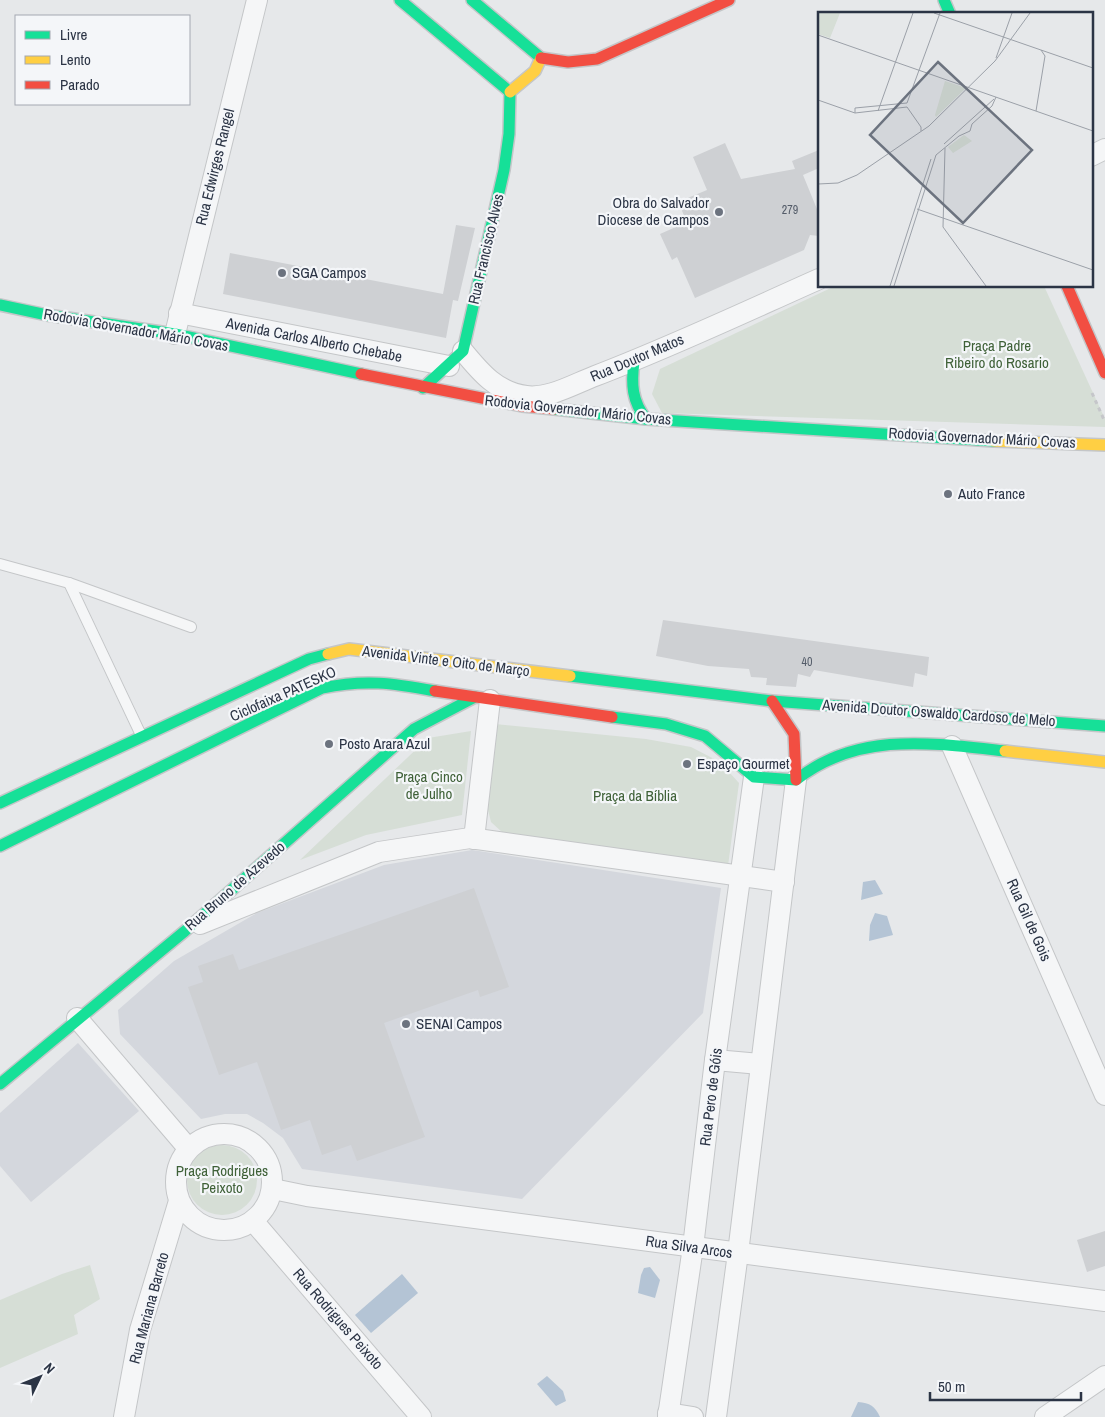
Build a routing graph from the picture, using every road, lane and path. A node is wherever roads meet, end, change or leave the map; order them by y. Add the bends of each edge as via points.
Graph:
1 (257, 0) edge
2 (400, 0) edge
3 (472, 0) edge
4 (729, 0) edge
5 (944, 0) edge
6 (949, 12) edge
7 (541, 58) junction
8 (510, 92) junction
9 (1105, 150) edge
10 (1092, 156) edge
11 (818, 279) edge
12 (1069, 288) edge
13 (0, 304) edge
14 (179, 314) junction
15 (175, 334) junction
16 (463, 351) junction
17 (634, 362) junction
18 (448, 366) junction
19 (1105, 373) edge
20 (423, 388) junction
21 (646, 419) junction
22 (1105, 445) edge
23 (0, 564) edge
24 (69, 583) junction
25 (191, 628) dead end
26 (278, 673) junction
27 (483, 698) junction
28 (772, 701) junction
29 (1105, 726) edge
30 (238, 729) junction
31 (141, 736) junction
32 (952, 746) junction
33 (1105, 762) edge
34 (754, 777) junction
35 (796, 780) junction
36 (0, 803) edge
37 (474, 839) junction
38 (0, 846) edge
39 (741, 876) junction
40 (784, 882) junction
41 (185, 931) junction
42 (77, 1018) junction
43 (715, 1060) junction
44 (760, 1064) junction
45 (0, 1084) edge
46 (1105, 1094) edge
47 (188, 1148) junction
48 (273, 1189) junction
49 (179, 1201) junction
50 (254, 1222) junction
51 (693, 1247) junction
52 (738, 1253) junction
53 (1105, 1301) edge
54 (1105, 1376) edge
55 (668, 1415) edge
56 (124, 1417) edge
57 (422, 1417) edge
58 (693, 1417) edge
59 (716, 1417) edge
60 (1045, 1417) edge

1 - 14 street, Rua Edwirges Rangel
2 - 8 main road
3 - 7 main road
4 - 7 main road via 597,59 568,62
5 - 6 main road
7 - 8 main road via 535,71
8 - 16 main road, Rua Francisco Alves via 504,170
9 - 10 street
11 - 17 street, Rua Doutor Matos
12 - 19 main road
13 - 15 main road, Rodovia Governador Mário Covas via 46,315
14 - 15 street, Rua Edwirges Rangel
14 - 18 street, Avenida Carlos Alberto Chebabe
15 - 20 main road, Rodovia Governador Mário Covas
16 - 17 street, Rua Doutor Matos via 483,375 503,390 528,396 550,394
16 - 18 main road
17 - 21 main road via 631,391 637,410
18 - 20 main road
20 - 21 main road, Rodovia Governador Mário Covas via 522,406
21 - 22 main road, Rodovia Governador Mário Covas via 1036,444
23 - 24 lane
24 - 25 lane
24 - 31 lane
26 - 28 main road, Avenida Vinte e Oito de Março via 348,649
26 - 30 main road via 234,702 229,714
26 - 31 main road, Avenida Vinte e Oito de Março
27 - 30 main road, Avenida Vinte e Oito de Março via 383,682 337,683
27 - 34 main road via 666,724 706,736
27 - 37 street
27 - 41 main road, Rua Bruno de Azevedo via 414,729
28 - 29 main road, Avenida Doutor Oswaldo Cardoso de Melo
28 - 35 main road via 794,734
30 - 38 main road, Avenida Vinte e Oito de Março
31 - 36 main road, Avenida Vinte e Oito de Março
32 - 33 main road
32 - 35 main road via 865,746 815,764
32 - 46 street, Rua Gil de Gois
34 - 35 main road
34 - 39 street, Rua Pero de Góis
35 - 40 street
37 - 39 street
37 - 41 street via 379,852
39 - 40 street
39 - 43 street, Rua Pero de Góis
40 - 44 street
41 - 42 main road, Rua Bruno de Azevedo
42 - 45 main road, Rua Bruno de Azevedo
42 - 47 street
43 - 44 street
43 - 51 street, Rua Pero de Góis
44 - 52 street
47 - 48 street via 205,1136 225,1133 246,1138 262,1150 272,1169
47 - 49 street via 178,1164 175,1183
48 - 50 street via 266,1208
48 - 51 street, Rua Silva Arcos
49 - 50 street via 192,1219 211,1229 233,1231
49 - 56 street, Rua Mariana Barreto via 140,1330
50 - 57 street, Rua Rodrigues Peixoto
51 - 52 street, Rua Silva Arcos
51 - 55 street, Rua Pero de Góis
52 - 53 street, Rua Silva Arcos
52 - 59 street
54 - 60 street
55 - 58 street

